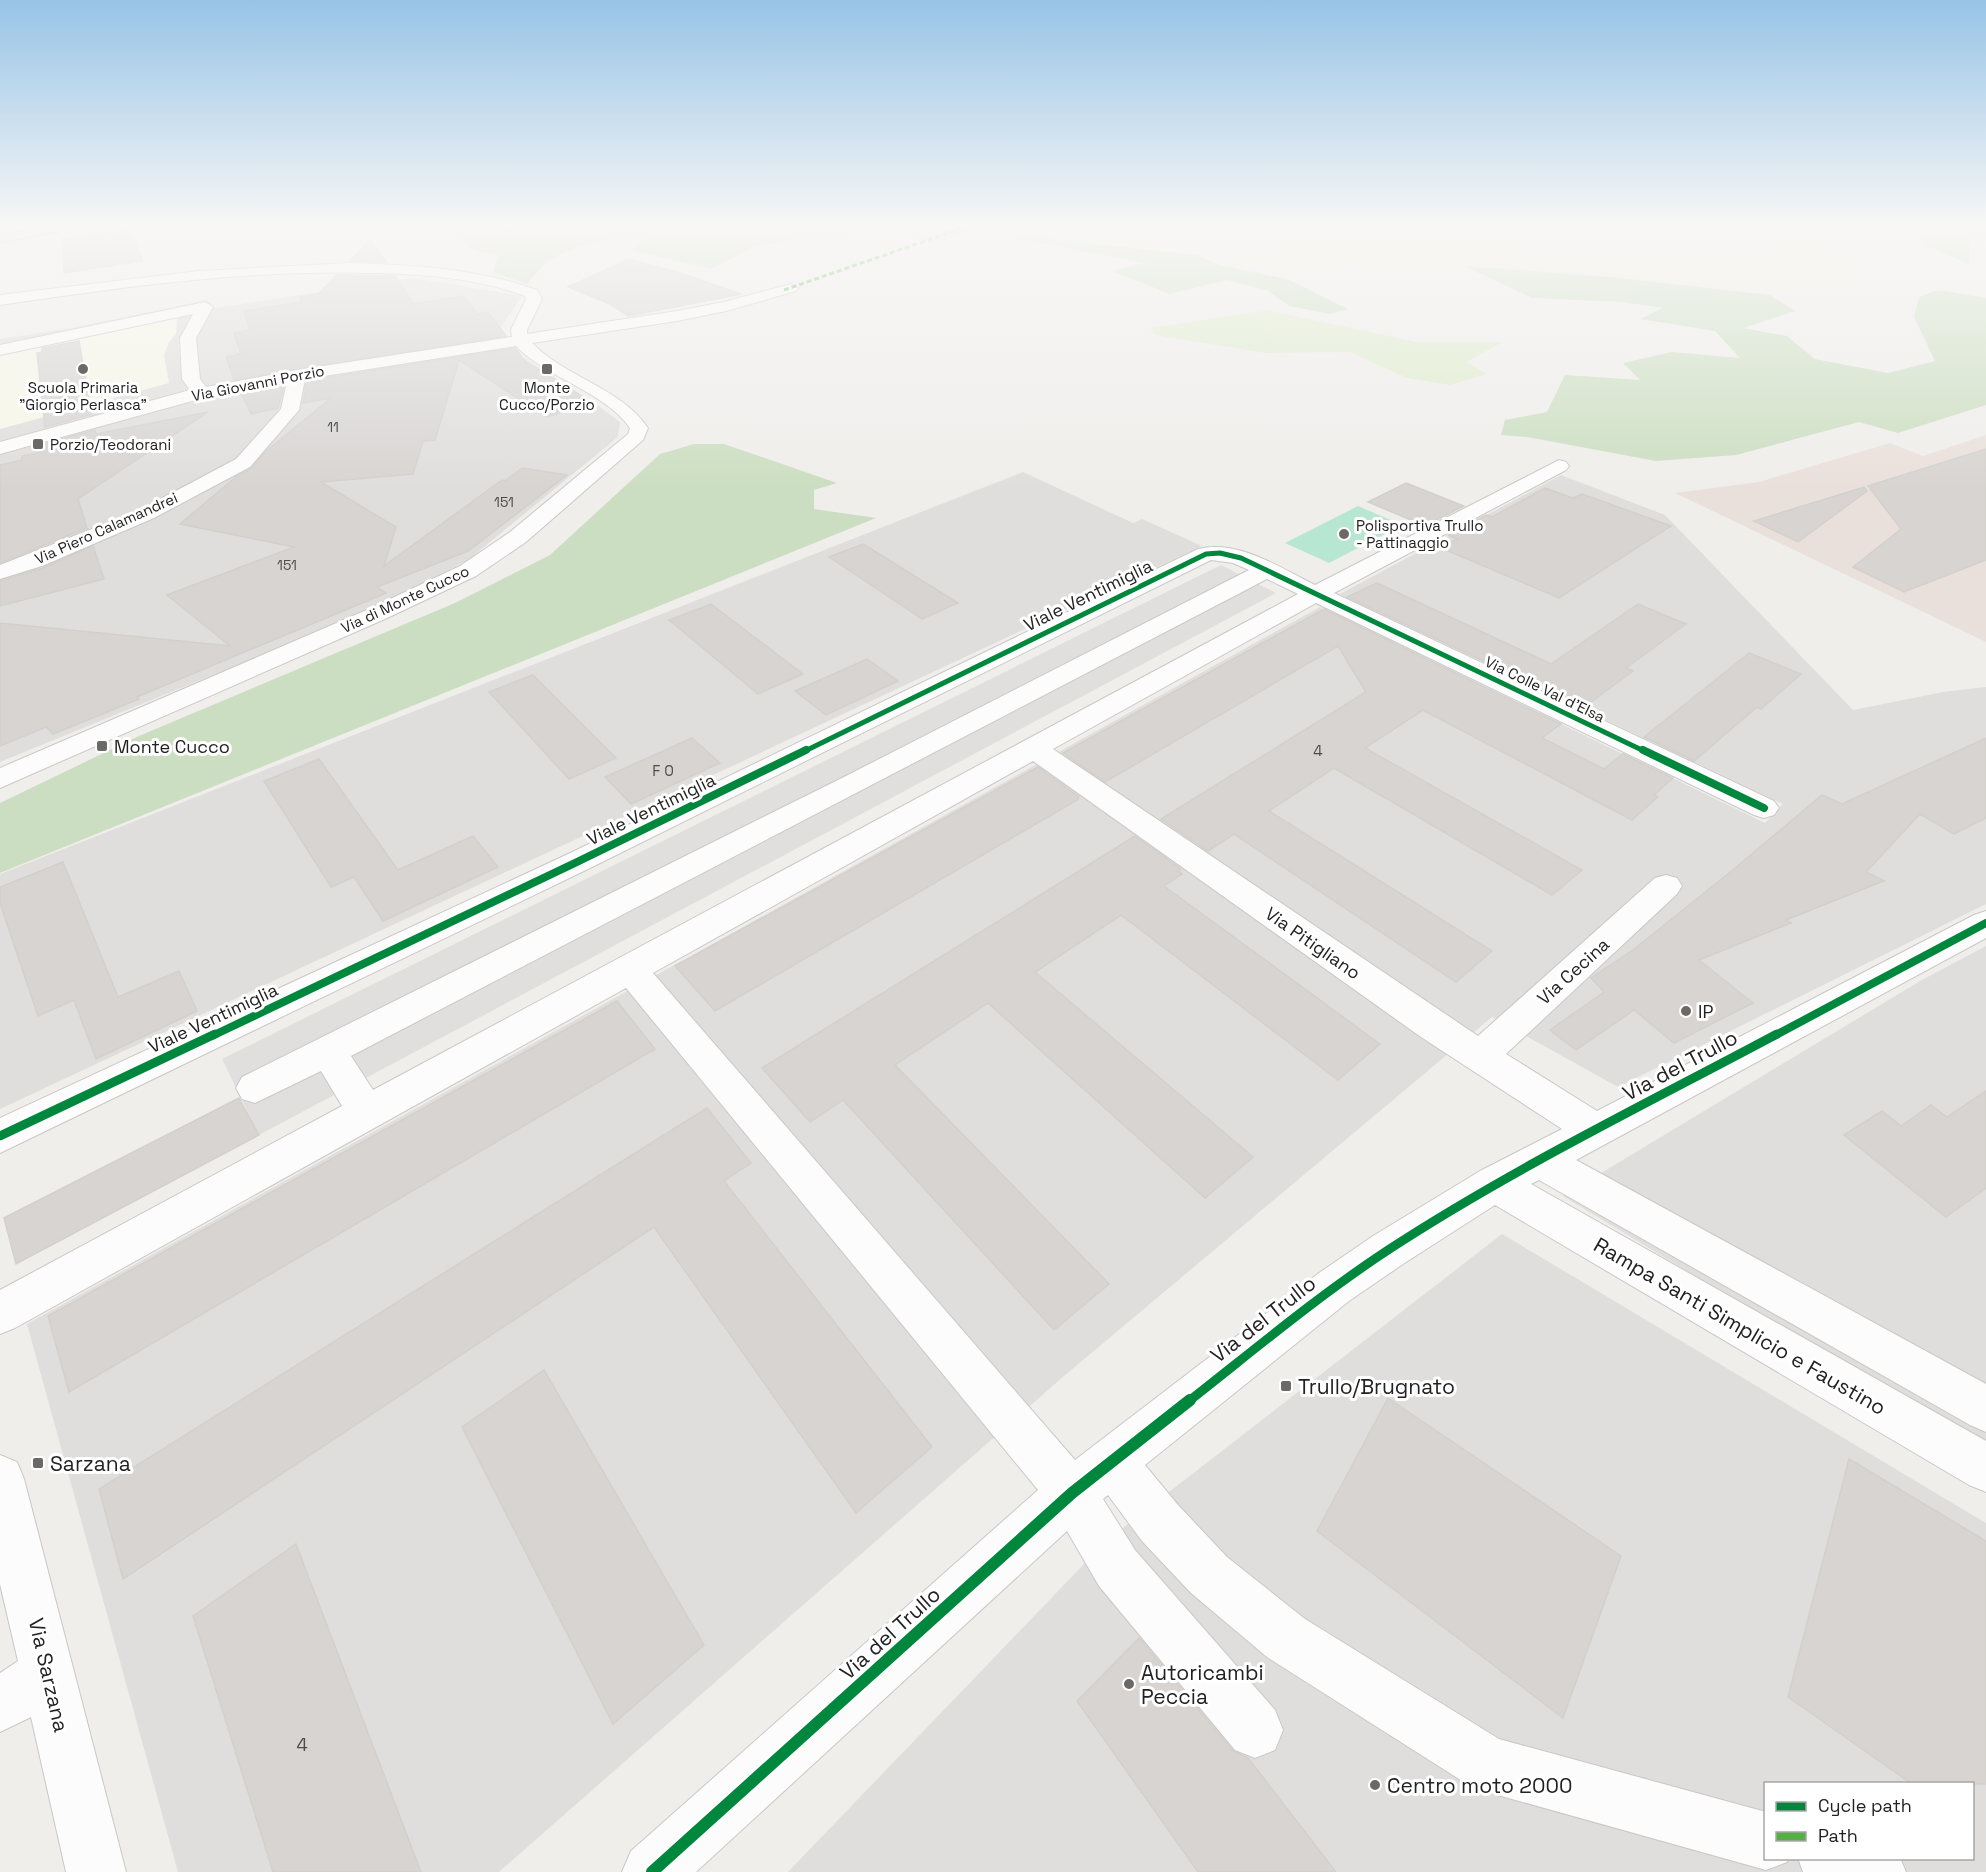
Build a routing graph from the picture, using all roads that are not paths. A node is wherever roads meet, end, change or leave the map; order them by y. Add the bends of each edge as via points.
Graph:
1 (170, 314) edge
2 (201, 314) edge
3 (527, 314) edge
4 (682, 314) edge
5 (520, 340) junction
6 (0, 350) edge
7 (297, 375) junction
8 (201, 393) junction
9 (0, 448) edge
10 (1559, 466) dead end
11 (1267, 570) junction
12 (0, 572) edge
13 (1315, 594) junction
14 (1034, 749) junction
15 (0, 779) edge
16 (1764, 808) dead end
17 (577, 862) junction
18 (1666, 886) dead end
19 (616, 903) junction
20 (1986, 923) edge
21 (630, 969) junction
22 (328, 1051) junction
23 (1480, 1056) junction
24 (255, 1088) dead end
25 (366, 1112) junction
26 (1596, 1130) junction
27 (0, 1136) edge
28 (1540, 1160) junction
29 (1494, 1184) junction
30 (0, 1313) edge
31 (1986, 1410) edge
32 (1986, 1468) edge
33 (1092, 1477) junction
34 (0, 1479) edge
35 (48, 1673) junction
36 (0, 1705) edge
37 (1255, 1730) dead end
38 (1764, 1840) edge
39 (1834, 1860) edge
40 (96, 1872) edge
41 (652, 1872) edge
42 (1876, 1872) edge

1 - 6 street
2 - 8 street via 188,338 191,379
3 - 5 street via 519,330
4 - 5 street, Via Giovanni Porzio
5 - 7 street, Via Giovanni Porzio
5 - 15 street, Via di Monte Cucco via 537,356 635,420 639,428 636,436 519,537 468,571
7 - 8 street, Via Giovanni Porzio
7 - 12 street, Via Piero Calamandrei via 290,410 243,463 147,514
8 - 9 street, Via Giovanni Porzio
10 - 13 street
11 - 13 street, Viale Ventimiglia
11 - 17 street, Viale Ventimiglia via 1234,556 1206,554
11 - 19 street
13 - 14 street
13 - 16 street, Via Colle Val d'Elsa
14 - 21 street
14 - 23 street, Via Pitigliano
17 - 19 street
17 - 27 street, Viale Ventimiglia
18 - 23 street, Via Cecina
19 - 22 street
20 - 26 street, Via del Trullo
21 - 25 street
21 - 33 street
22 - 24 street
22 - 25 street
23 - 26 street, Via Pitigliano
25 - 30 street
26 - 28 street, Via del Trullo
28 - 29 street, Via del Trullo
28 - 31 street
29 - 32 street, Rampa Santi Simplicio e Faustino
29 - 33 street, Via del Trullo via 1334,1287
33 - 37 street via 1117,1568
33 - 38 street via 1160,1523 1209,1575 1278,1631 1487,1764
33 - 41 street, Via del Trullo
34 - 35 street, Via Sarzana
35 - 36 street
35 - 40 street, Via Sarzana
39 - 42 street

